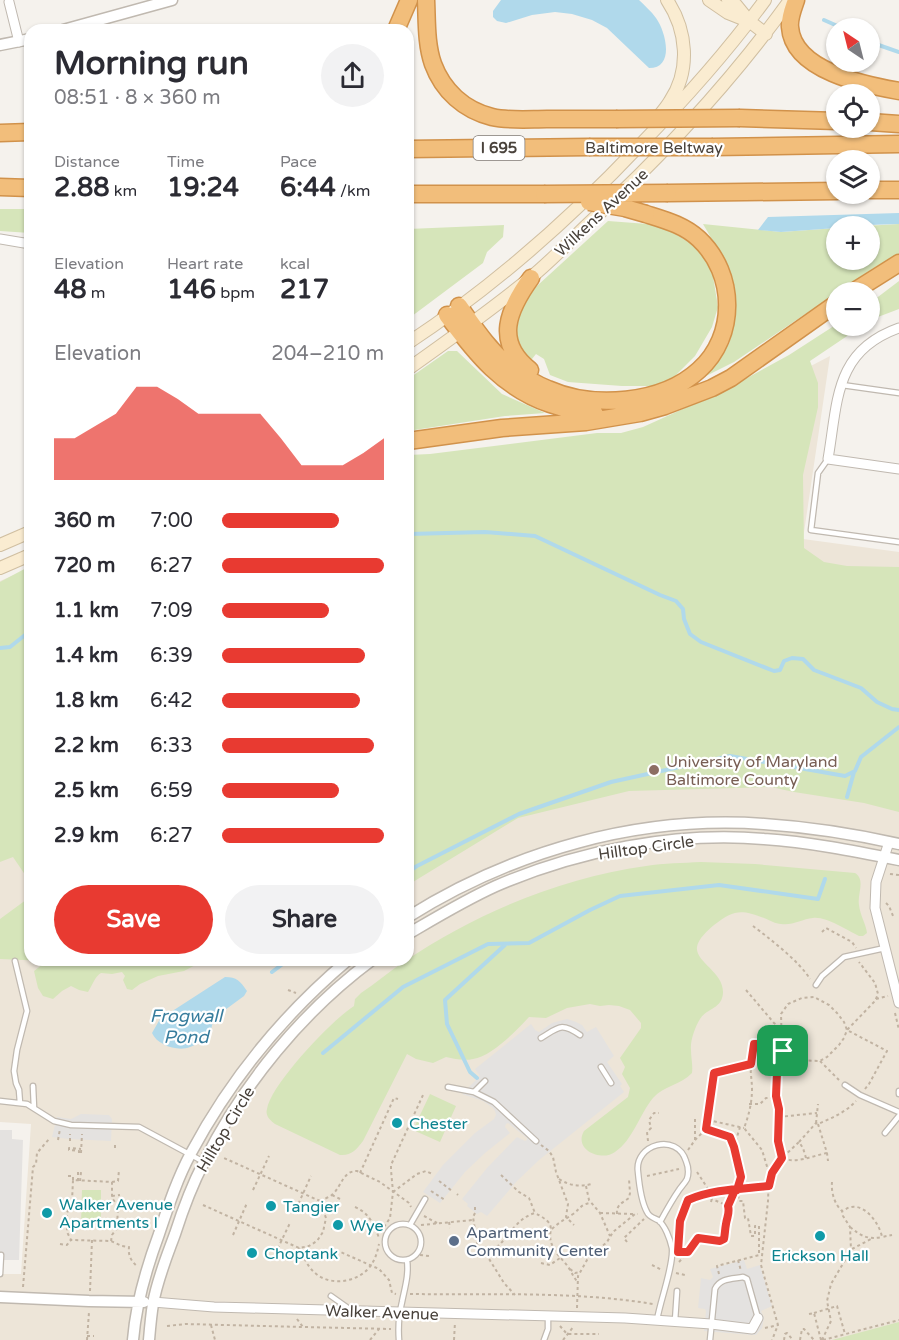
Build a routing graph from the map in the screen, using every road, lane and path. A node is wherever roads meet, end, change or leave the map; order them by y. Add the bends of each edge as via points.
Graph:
1 (172, 0) edge
2 (409, 0) edge
3 (426, 0) edge
4 (438, 0) edge
5 (667, 0) edge
6 (709, 0) edge
7 (728, 0) edge
8 (765, 0) edge
9 (790, 0) edge
10 (796, 0) edge
11 (9, 2) dead end
12 (749, 21) junction
13 (85, 24) edge
14 (400, 24) edge
15 (766, 34) junction
16 (24, 38) edge
17 (428, 38) junction
18 (24, 40) edge
19 (0, 45) edge
20 (899, 91) edge
21 (826, 121) edge
22 (880, 123) edge
23 (899, 124) edge
24 (24, 132) edge
25 (0, 133) edge
26 (0, 141) edge
27 (24, 142) edge
28 (899, 144) edge
29 (414, 148) edge
30 (616, 171) junction
31 (0, 187) edge
32 (24, 188) edge
33 (880, 190) edge
34 (899, 190) edge
35 (826, 191) edge
36 (414, 194) edge
37 (544, 194) junction
38 (0, 239) edge
39 (24, 243) edge
40 (899, 263) edge
41 (531, 278) junction
42 (869, 282) edge
43 (453, 311) junction
44 (826, 311) edge
45 (466, 328) junction
46 (899, 328) edge
47 (414, 339) edge
48 (414, 365) edge
49 (840, 385) junction
50 (899, 393) edge
51 (638, 405) junction
52 (414, 440) edge
53 (828, 459) junction
54 (899, 468) edge
55 (24, 535) edge
56 (899, 543) edge
57 (0, 545) edge
58 (24, 558) edge
59 (0, 568) edge
60 (894, 843) edge
61 (884, 857) junction
62 (899, 860) edge
63 (414, 913) edge
64 (753, 926) dead end
65 (414, 930) edge
66 (822, 932) dead end
67 (885, 948) junction
68 (856, 955) junction
69 (15, 961) dead end
70 (860, 963) dead end
71 (341, 966) edge
72 (365, 966) edge
73 (816, 985) junction
74 (746, 990) dead end
75 (888, 996) dead end
76 (814, 997) junction
77 (876, 999) junction
78 (899, 1003) edge
79 (781, 1028) junction
80 (847, 1030) junction
81 (580, 1035) dead end
82 (541, 1038) dead end
83 (784, 1052) junction
84 (820, 1060) junction
85 (751, 1064) junction
86 (601, 1067) dead end
87 (485, 1081) dead end
88 (611, 1083) dead end
89 (869, 1084) dead end
90 (845, 1085) joint
91 (33, 1086) dead end
92 (448, 1086) dead end
93 (474, 1092) junction
94 (423, 1095) dead end
95 (778, 1096) junction
96 (398, 1100) dead end
97 (0, 1101) edge
98 (20, 1103) junction
99 (750, 1104) junction
100 (818, 1104) dead end
101 (34, 1107) junction
102 (850, 1107) dead end
103 (659, 1113) dead end
104 (818, 1114) junction
105 (899, 1114) edge
106 (696, 1117) dead end
107 (779, 1118) junction
108 (708, 1120) junction
109 (817, 1123) junction
110 (742, 1127) junction
111 (706, 1129) junction
112 (885, 1133) dead end
113 (50, 1138) dead end
114 (82, 1140) dead end
115 (375, 1140) junction
116 (695, 1140) junction
117 (536, 1141) joint
118 (116, 1142) dead end
119 (380, 1142) dead end
120 (799, 1142) junction
121 (649, 1143) dead end
122 (734, 1147) junction
123 (115, 1148) dead end
124 (690, 1148) dead end
125 (80, 1151) dead end
126 (827, 1153) junction
127 (190, 1155) junction
128 (268, 1156) dead end
129 (224, 1158) dead end
130 (782, 1158) junction
131 (806, 1158) junction
132 (828, 1161) dead end
133 (204, 1162) junction
134 (680, 1168) dead end
135 (118, 1170) dead end
136 (79, 1172) dead end
137 (360, 1173) junction
138 (261, 1174) junction
139 (432, 1174) dead end
140 (501, 1175) dead end
141 (68, 1176) dead end
142 (311, 1176) dead end
143 (639, 1178) junction
144 (559, 1179) junction
145 (630, 1179) dead end
146 (73, 1180) junction
147 (79, 1181) junction
148 (439, 1181) dead end
149 (112, 1182) junction
150 (832, 1182) dead end
151 (592, 1184) dead end
152 (586, 1186) junction
153 (769, 1186) junction
154 (253, 1190) dead end
155 (736, 1190) junction
156 (432, 1191) dead end
157 (452, 1191) dead end
158 (714, 1191) junction
159 (393, 1192) junction
160 (304, 1193) junction
161 (332, 1195) junction
162 (112, 1196) junction
163 (120, 1196) dead end
164 (425, 1199) dead end
165 (340, 1200) dead end
166 (445, 1200) dead end
167 (320, 1201) junction
168 (247, 1203) dead end
169 (591, 1203) junction
170 (203, 1205) dead end
171 (728, 1206) junction
172 (355, 1207) dead end
173 (411, 1207) dead end
174 (475, 1207) dead end
175 (296, 1209) dead end
176 (842, 1211) junction
177 (535, 1213) junction
178 (600, 1213) junction
179 (617, 1214) junction
180 (423, 1215) dead end
181 (566, 1217) junction
182 (646, 1217) dead end
183 (473, 1220) junction
184 (239, 1221) junction
185 (660, 1221) junction
186 (449, 1222) junction
187 (290, 1223) dead end
188 (437, 1223) junction
189 (410, 1225) junction
190 (421, 1225) dead end
191 (574, 1225) dead end
192 (384, 1227) dead end
193 (850, 1227) junction
194 (450, 1228) dead end
195 (552, 1229) junction
196 (62, 1230) dead end
197 (67, 1230) junction
198 (892, 1234) dead end
199 (233, 1235) dead end
200 (508, 1236) junction
201 (610, 1236) junction
202 (755, 1236) junction
203 (759, 1236) junction
204 (882, 1237) junction
205 (379, 1238) dead end
206 (513, 1239) dead end
207 (871, 1239) junction
208 (71, 1240) junction
209 (92, 1240) junction
210 (282, 1240) junction
211 (111, 1241) junction
212 (317, 1241) junction
213 (627, 1242) dead end
214 (321, 1243) dead end
215 (60, 1244) dead end
216 (379, 1244) dead end
217 (679, 1244) dead end
218 (299, 1248) junction
219 (336, 1250) dead end
220 (850, 1250) junction
221 (91, 1252) junction
222 (96, 1252) dead end
223 (688, 1252) junction
224 (275, 1254) dead end
225 (486, 1254) junction
226 (1, 1255) edge
227 (420, 1255) dead end
228 (760, 1255) junction
229 (429, 1256) dead end
230 (469, 1256) dead end
231 (479, 1256) junction
232 (560, 1258) junction
233 (407, 1260) junction
234 (541, 1263) dead end
235 (371, 1265) junction
236 (652, 1265) dead end
237 (718, 1267) dead end
238 (140, 1268) dead end
239 (570, 1269) junction
240 (665, 1271) dead end
241 (581, 1272) junction
242 (0, 1274) edge
243 (333, 1281) junction
244 (578, 1282) junction
245 (331, 1286) dead end
246 (22, 1290) dead end
247 (90, 1291) dead end
248 (677, 1291) dead end
249 (396, 1294) dead end
250 (410, 1294) dead end
251 (515, 1295) junction
252 (331, 1296) dead end
253 (0, 1297) edge
254 (577, 1297) junction
255 (138, 1302) junction
256 (153, 1302) junction
257 (577, 1305) dead end
258 (655, 1305) dead end
259 (89, 1309) dead end
260 (828, 1309) junction
261 (353, 1312) junction
262 (399, 1313) junction
263 (814, 1313) junction
264 (809, 1314) dead end
265 (548, 1316) junction
266 (295, 1317) dead end
267 (758, 1318) joint
268 (657, 1320) junction
269 (899, 1320) edge
270 (675, 1321) junction
271 (455, 1322) dead end
272 (711, 1324) junction
273 (211, 1325) junction
274 (559, 1325) dead end
275 (575, 1325) dead end
276 (778, 1325) junction
277 (167, 1326) dead end
278 (303, 1327) junction
279 (765, 1328) dead end
280 (379, 1329) junction
281 (391, 1329) dead end
282 (567, 1334) junction
283 (599, 1334) dead end
284 (845, 1334) junction
285 (87, 1336) junction
286 (94, 1336) dead end
287 (709, 1339) edge
288 (87, 1340) edge
289 (133, 1340) edge
290 (149, 1340) edge
291 (215, 1340) edge
292 (370, 1340) edge
293 (399, 1340) edge
294 (454, 1340) edge
295 (544, 1340) edge
296 (563, 1340) edge
297 (772, 1340) edge
298 (784, 1340) edge
299 (793, 1340) edge
300 (800, 1340) edge
301 (814, 1340) edge
302 (822, 1340) edge

1 - 13 street
2 - 14 highway
3 - 17 highway
4 - 17 highway
5 - 30 main road via 680,24 682,74 670,101
6 - 12 main road
7 - 12 main road
8 - 12 main road, Wilkens Avenue
9 - 15 main road, Wilkens Avenue
10 - 20 highway via 789,27 796,44 811,61 860,83
11 - 16 street
12 - 15 main road
12 - 30 main road, Wilkens Avenue via 684,100
15 - 41 main road, Wilkens Avenue via 636,180
17 - 21 highway, bridge via 433,62 454,98 492,117
18 - 19 street
22 - 23 highway
24 - 25 highway
26 - 27 highway
28 - 29 highway, Baltimore Beltway / I 695, bridge
30 - 43 main road, Wilkens Avenue via 567,218
31 - 32 highway
33 - 34 highway
35 - 37 highway, bridge
36 - 37 highway
37 - 51 highway, bridge via 625,208 671,222 699,239 718,266 728,300 722,336 714,353 689,378
38 - 39 street
40 - 42 highway
41 - 45 main road, Wilkens Avenue
41 - 51 highway via 519,295 507,330 516,357 550,381
43 - 45 highway
43 - 47 main road, Wilkens Avenue
44 - 51 highway via 712,388 665,406
45 - 48 main road, Wilkens Avenue
45 - 51 highway via 481,358 521,392 566,410 592,414
46 - 49 street via 872,341 858,354
49 - 50 lane
49 - 53 street
51 - 52 highway via 586,422
53 - 54 street
53 - 56 lane via 818,473 811,530
55 - 57 main road
58 - 59 main road
60 - 61 street
60 - 63 street, Hilltop Circle via 762,823 645,829 593,838 538,854 480,878
61 - 62 street, Hilltop Circle
61 - 65 street, Hilltop Circle via 820,844 761,838 647,843 544,868 496,886
61 - 67 street via 876,882 875,908
64 - 73 path
66 - 68 path via 826,928 852,942
67 - 68 lane
67 - 78 street
68 - 73 lane via 844,957
69 - 98 lane via 27,1011 14,1071
70 - 77 path via 875,983 879,994
71 - 127 street, Hilltop Circle via 296,1007 259,1049
72 - 133 street, Hilltop Circle via 301,1023 270,1058
73 - 76 path
74 - 79 path
75 - 77 path
76 - 79 path via 788,1004 781,1014
76 - 80 path via 837,1012
77 - 80 path
79 - 83 path
80 - 84 path via 839,1045
80 - 89 path via 887,1051
81 - 82 lane via 560,1027
83 - 84 path via 796,1060
83 - 85 path via 770,1044 753,1044
83 - 95 path via 777,1073
84 - 90 path
85 - 99 path
85 - 108 path via 714,1073
86 - 88 lane
87 - 93 lane
90 - 105 lane
91 - 101 lane
92 - 93 lane
93 - 117 lane via 494,1102
94 - 159 path via 391,1165
95 - 99 path
95 - 107 path
96 - 115 path via 394,1098
97 - 98 lane
98 - 101 lane
99 - 110 path
100 - 104 path
101 - 127 lane via 71,1125 139,1126
102 - 109 path
103 - 121 path via 649,1120
104 - 107 path
104 - 109 path
105 - 112 lane
106 - 116 path
107 - 130 path
108 - 110 path
108 - 111 path
109 - 120 path
109 - 126 path
110 - 122 path
110 - 153 path via 762,1150
111 - 116 path
111 - 122 path via 730,1137
113 - 246 path via 37,1153 37,1164 33,1167
114 - 125 path
115 - 119 path
115 - 137 path
116 - 124 path
117 - 144 path via 553,1156
118 - 123 path
120 - 130 path
120 - 131 path
122 - 155 path via 741,1177
126 - 131 path
126 - 132 path
127 - 133 lane
127 - 255 street, Hilltop Circle via 167,1210
128 - 138 path
129 - 138 path
130 - 131 path
130 - 153 path
133 - 256 street, Hilltop Circle via 184,1205
134 - 143 path
135 - 149 path via 118,1181
136 - 147 path
137 - 159 path
137 - 161 path via 349,1172
138 - 154 path
138 - 160 path
139 - 159 path via 422,1172
140 - 177 path via 529,1198
141 - 146 path via 74,1176
142 - 160 path
143 - 185 lane via 647,1212
143 - 185 lane via 639,1161 651,1147 668,1144 685,1156 687,1178
144 - 152 path
144 - 181 path via 568,1204
145 - 179 path via 629,1198 618,1206
146 - 147 path
146 - 197 path
147 - 149 path
148 - 157 path
149 - 162 path
150 - 176 path via 834,1200
151 - 152 path
152 - 169 path
153 - 155 path
153 - 228 path
155 - 158 path
155 - 171 path
155 - 202 path via 748,1218 750,1236
156 - 166 path
158 - 171 path via 711,1201
158 - 217 path via 688,1200 680,1221
159 - 173 path
159 - 192 path via 390,1218
160 - 167 path
160 - 175 path
161 - 165 path
161 - 167 path
162 - 163 path
162 - 211 path via 118,1206 117,1228
164 - 189 lane
167 - 212 path via 326,1218
168 - 184 path
169 - 178 path
169 - 181 path via 582,1204
170 - 184 path
171 - 223 path via 723,1240 698,1236
172 - 205 path via 368,1216
174 - 183 path
176 - 193 path
176 - 204 path via 860,1208 875,1220
177 - 195 path
177 - 200 path via 522,1219
178 - 179 path
178 - 201 path
179 - 201 path via 637,1214
180 - 188 path
181 - 191 path
181 - 195 path
182 - 213 path via 624,1238
183 - 186 path
183 - 231 path
184 - 199 path
184 - 210 path
185 - 268 lane via 672,1252
186 - 188 path
186 - 194 path
187 - 210 path
188 - 190 path
189 - 233 lane via 419,1234 421,1246
189 - 233 lane via 395,1226 387,1233 385,1244 393,1257
193 - 207 path
193 - 220 path
195 - 232 path via 551,1245
196 - 197 path
197 - 208 path
198 - 204 path
200 - 206 path
200 - 225 path
201 - 241 path
202 - 203 path
202 - 203 path via 755,1226 759,1226
203 - 228 path
204 - 207 path
207 - 220 path
208 - 209 path
208 - 215 path via 67,1245
209 - 211 path
209 - 221 path
210 - 218 path
210 - 224 path
211 - 238 path via 129,1247 131,1261
212 - 214 path
212 - 218 path
216 - 235 path
218 - 243 path via 314,1272
219 - 235 path
220 - 260 path via 831,1284
221 - 222 path
221 - 247 path
223 - 223 path via 676,1264 678,1254
225 - 231 path
225 - 251 path
226 - 242 lane
227 - 229 path
228 - 237 path
228 - 276 path
230 - 231 path
232 - 234 path via 550,1265
232 - 239 path
233 - 262 lane via 409,1271
235 - 243 path via 352,1279
235 - 249 path via 384,1274
236 - 240 path
239 - 241 path
239 - 244 path
241 - 244 path
243 - 245 path
244 - 254 path
248 - 270 lane
250 - 251 path
251 - 254 path
252 - 261 lane
253 - 255 street, Walker Avenue
254 - 257 path
254 - 258 path
255 - 256 street, Walker Avenue
255 - 289 street, Hilltop Circle
256 - 261 street, Walker Avenue
256 - 290 street, Hilltop Circle
259 - 285 path
260 - 263 path
260 - 284 path via 837,1306
260 - 302 path via 831,1321
261 - 262 street, Walker Avenue
262 - 265 street, Walker Avenue
262 - 293 lane
263 - 264 path
263 - 302 path
265 - 268 street, Walker Avenue
265 - 295 lane
266 - 278 path
267 - 272 street, Walker Avenue via 752,1329
267 - 272 lane via 747,1279 742,1277 717,1283
268 - 270 street, Walker Avenue
269 - 284 path
270 - 272 street, Walker Avenue
271 - 294 path
272 - 287 lane
273 - 277 path
273 - 278 path
273 - 291 path
274 - 282 path
275 - 282 path
276 - 279 path
276 - 297 path
278 - 280 path
280 - 281 path
280 - 292 path
282 - 283 path
282 - 296 path
284 - 302 path
285 - 286 path
285 - 288 path
298 - 299 path via 787,1333
300 - 301 path via 802,1329

